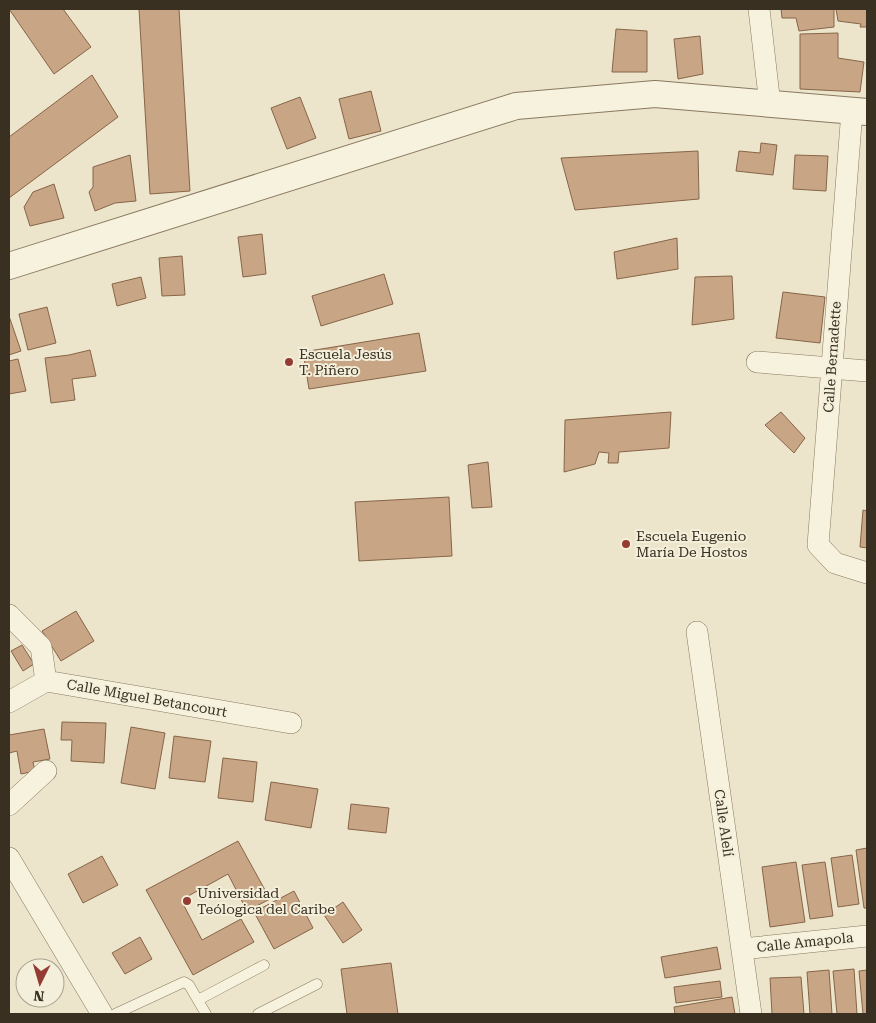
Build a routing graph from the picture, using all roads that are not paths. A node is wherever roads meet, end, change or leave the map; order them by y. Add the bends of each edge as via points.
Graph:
1 (759, 9) edge
2 (770, 104) junction
3 (860, 112) edge
4 (9, 266) edge
5 (757, 362) dead end
6 (831, 368) junction
7 (867, 371) edge
8 (867, 573) edge
9 (9, 615) edge
10 (697, 632) dead end
11 (46, 681) junction
12 (9, 702) edge
13 (291, 722) dead end
14 (46, 771) dead end
15 (9, 805) edge
16 (9, 858) edge
17 (867, 936) edge
18 (742, 949) junction
19 (264, 965) dead end
20 (317, 984) dead end
21 (198, 1000) junction
22 (102, 1014) edge
23 (115, 1014) edge
24 (206, 1014) edge
25 (258, 1014) edge
26 (751, 1014) edge

1 - 2 street
2 - 3 street
2 - 4 street via 655,94 516,106
3 - 6 street, Calle Bernadette
5 - 6 street
6 - 7 street
6 - 8 street, Calle Bernadette via 818,545 834,563
9 - 11 street via 41,648
10 - 18 street, Calle Alelí
11 - 12 street
11 - 13 street, Calle Miguel Betancourt
14 - 15 street
16 - 22 street
17 - 18 street, Calle Amapola
18 - 26 street, Calle Alelí
19 - 21 lane
20 - 25 lane
21 - 23 lane via 189,985 181,983
21 - 24 lane

